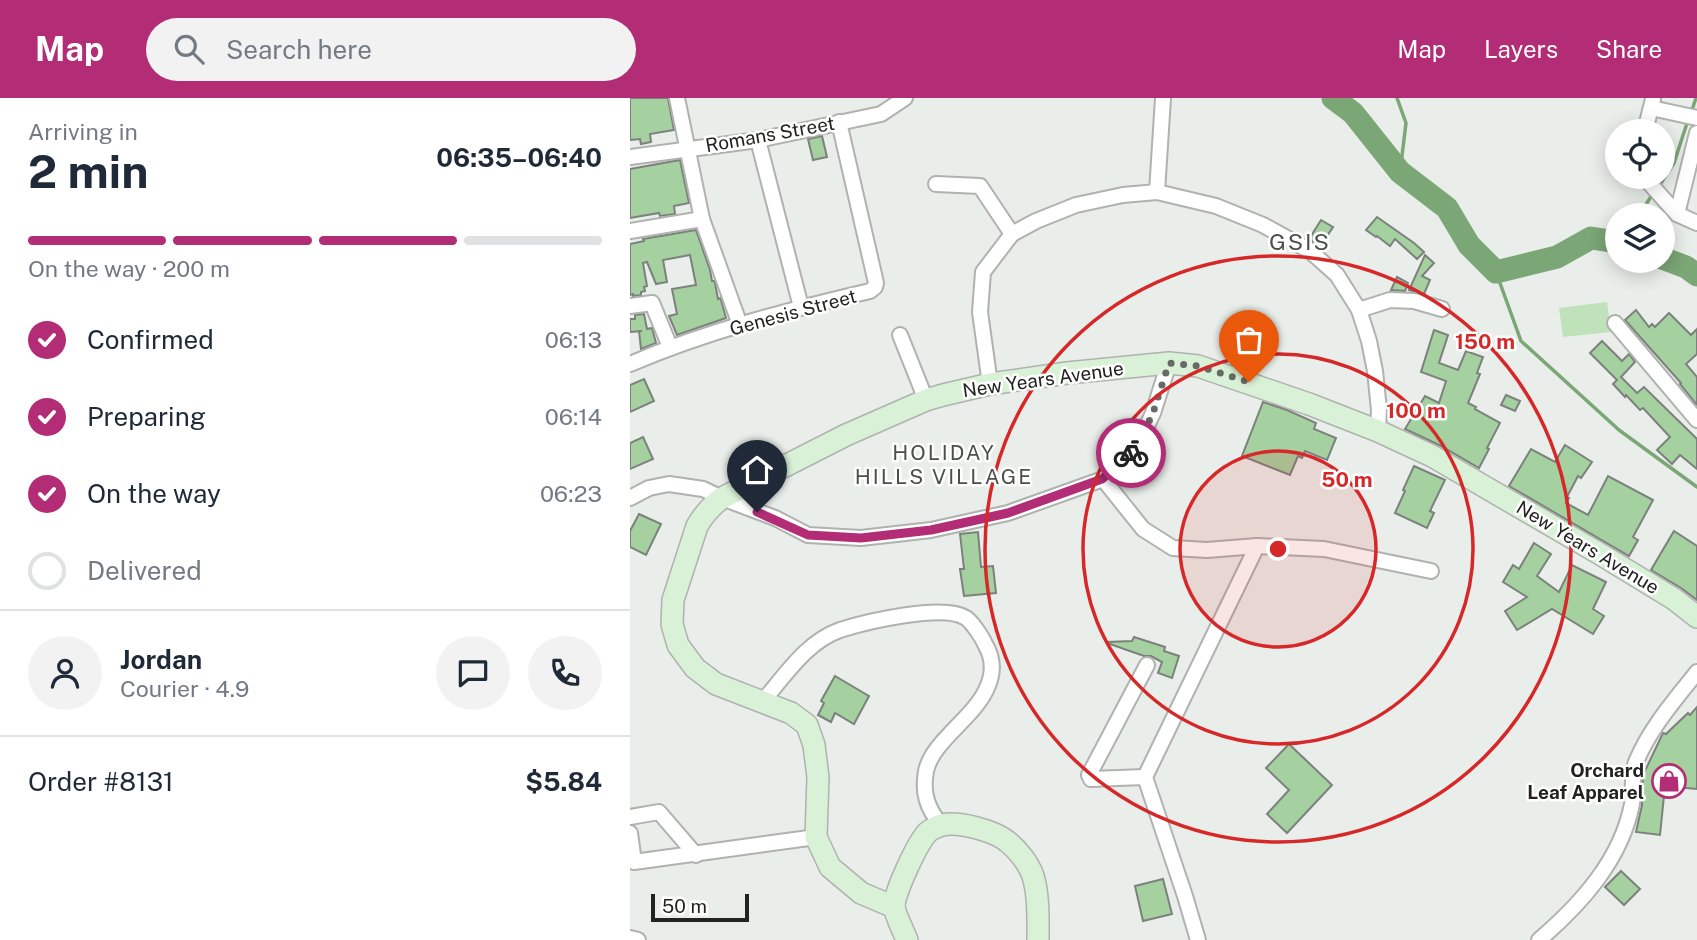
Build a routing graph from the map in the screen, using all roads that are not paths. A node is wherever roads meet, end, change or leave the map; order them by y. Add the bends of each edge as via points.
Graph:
1 (677, 98) edge
2 (905, 98) edge
3 (1163, 98) edge
4 (1653, 103) edge
5 (1697, 118) edge
6 (839, 122) junction
7 (1697, 133) edge
8 (758, 140) junction
9 (688, 148) junction
10 (630, 157) edge
11 (936, 184) dead end
12 (1655, 189) edge
13 (1157, 192) junction
14 (1677, 214) junction
15 (702, 219) junction
16 (1697, 223) edge
17 (630, 230) edge
18 (1012, 234) junction
19 (630, 306) edge
20 (801, 307) junction
21 (1442, 309) dead end
22 (1359, 310) junction
23 (1615, 323) dead end
24 (740, 325) junction
25 (900, 335) dead end
26 (670, 347) junction
27 (1169, 363) junction
28 (630, 364) edge
29 (990, 384) junction
30 (926, 400) junction
31 (1697, 420) edge
32 (1378, 431) junction
33 (1102, 479) junction
34 (630, 498) edge
35 (722, 498) junction
36 (1257, 546) junction
37 (1431, 571) dead end
38 (1697, 617) edge
39 (1147, 665) dead end
40 (1697, 672) edge
41 (762, 702) junction
42 (1145, 777) junction
43 (630, 817) edge
44 (941, 825) junction
45 (630, 832) edge
46 (816, 837) junction
47 (696, 855) junction
48 (894, 907) junction
49 (630, 938) edge
50 (638, 940) edge
51 (907, 940) edge
52 (1038, 940) edge
53 (1198, 940) edge
54 (1539, 940) edge

1 - 9 street
2 - 6 street, Romans Street via 881,114
3 - 13 street
4 - 5 street
6 - 8 street, Romans Street
6 - 20 street, Genesis Street via 876,283 870,291
7 - 14 street
8 - 9 street, Romans Street
8 - 20 street
9 - 10 street, Romans Street
9 - 15 street
11 - 18 street via 980,186
12 - 14 street
13 - 18 street via 1076,205
13 - 22 street via 1216,206 1310,251 1337,275
14 - 16 street
15 - 17 street
15 - 24 street
18 - 29 street via 983,272 980,312
19 - 26 street via 652,303
20 - 24 street, Genesis Street
21 - 22 street via 1390,300
22 - 32 street via 1375,371
23 - 31 street
24 - 26 street, Genesis Street
25 - 30 street
26 - 28 street, Genesis Street
27 - 29 street, New Years Avenue
27 - 32 street, New Years Avenue via 1229,375
27 - 33 street via 1136,449
29 - 30 street, New Years Avenue
30 - 35 street, New Years Avenue
32 - 38 street, New Years Avenue via 1432,456
33 - 35 street via 1008,513 931,530 861,538 808,535
33 - 36 street via 1143,529 1174,548
34 - 35 street via 669,484 703,489
35 - 41 street, New Years Avenue via 697,526 673,600 672,624 678,645 695,668 716,684
36 - 37 street via 1324,549
36 - 42 street
39 - 42 street via 1088,775 1091,779
40 - 54 street via 1654,729 1635,764 1632,804 1621,842 1596,883
41 - 44 street via 808,648 833,633 933,612 966,618 990,653 993,669 976,707 926,769 926,801
41 - 46 street, New Years Avenue via 807,725 818,777
42 - 53 street
43 - 47 street via 659,812
44 - 48 street via 928,832 919,845
44 - 52 street via 983,830 1006,840 1021,855 1036,889
45 - 47 street via 634,862
46 - 47 street
46 - 48 street, New Years Avenue via 831,867 861,893
48 - 51 street
49 - 50 street

